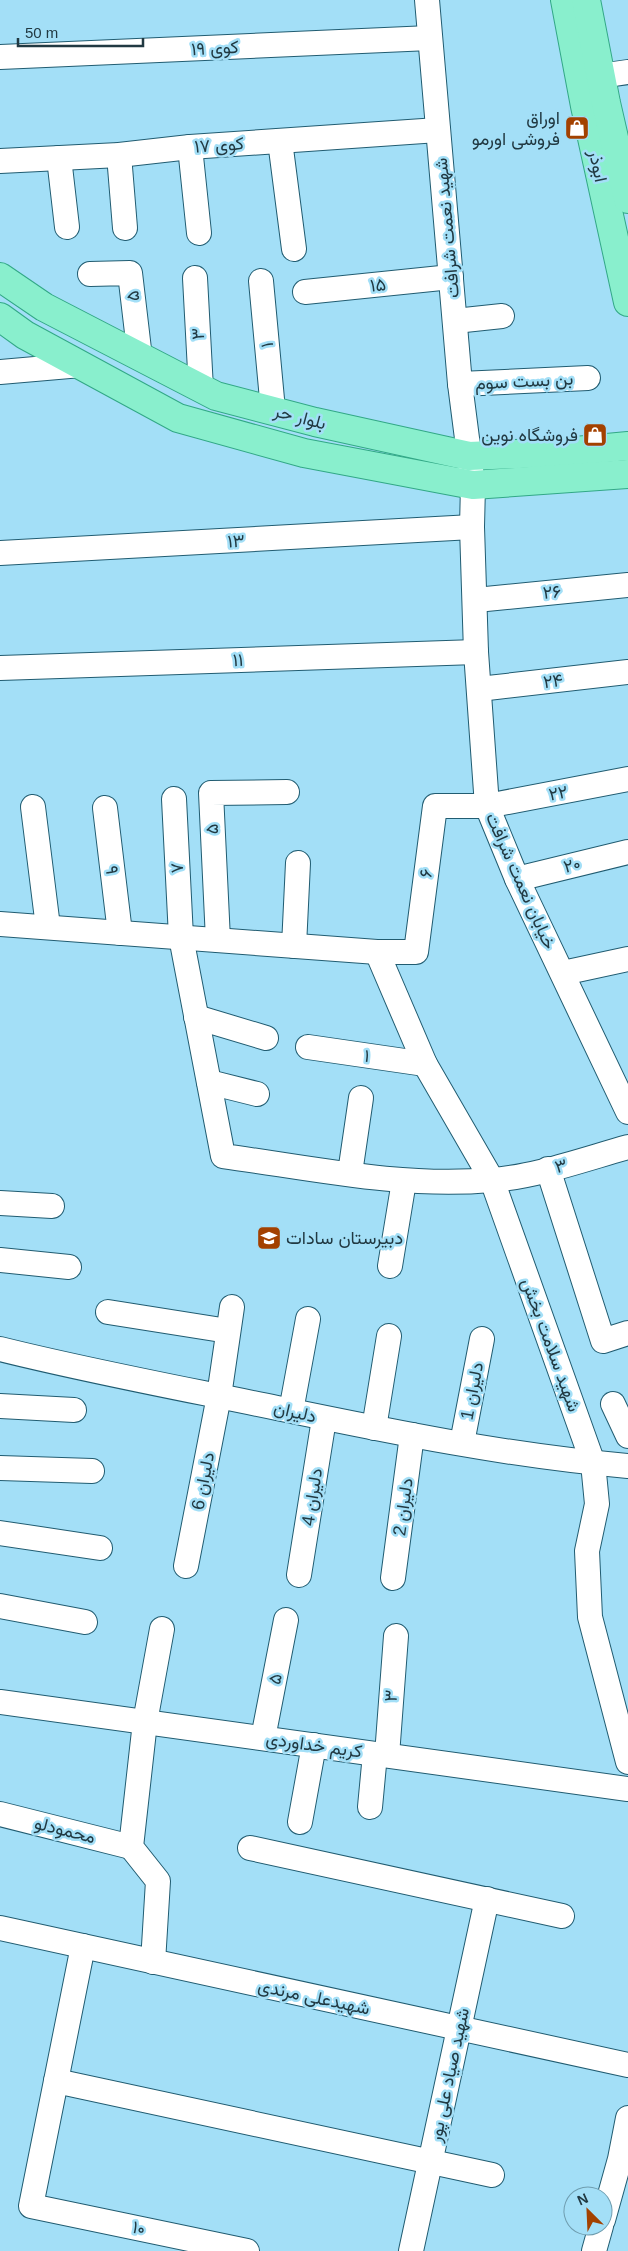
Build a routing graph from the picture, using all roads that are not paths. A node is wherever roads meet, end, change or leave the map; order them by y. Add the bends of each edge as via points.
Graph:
1 (427, 0) edge
2 (565, 0) edge
3 (586, 0) edge
4 (430, 38) junction
5 (0, 58) edge
6 (628, 72) edge
7 (600, 76) junction
8 (596, 104) junction
9 (438, 130) junction
10 (280, 141) junction
11 (190, 147) junction
12 (119, 155) junction
13 (59, 158) junction
14 (0, 161) edge
15 (627, 192) edge
16 (67, 228) dead end
17 (125, 228) dead end
18 (199, 233) dead end
19 (294, 249) dead end
20 (90, 274) dead end
21 (0, 277) edge
22 (451, 277) junction
23 (195, 278) dead end
24 (261, 281) dead end
25 (305, 292) dead end
26 (628, 302) edge
27 (44, 307) junction
28 (502, 316) dead end
29 (0, 317) edge
30 (455, 321) junction
31 (25, 335) junction
32 (140, 358) junction
33 (81, 364) junction
34 (0, 372) edge
35 (588, 378) dead end
36 (460, 384) junction
37 (201, 389) junction
38 (273, 410) junction
39 (628, 446) edge
40 (469, 456) junction
41 (628, 474) edge
42 (473, 485) junction
43 (472, 527) junction
44 (0, 554) edge
45 (628, 585) edge
46 (476, 600) junction
47 (476, 652) junction
48 (0, 668) edge
49 (628, 672) edge
50 (479, 689) junction
51 (628, 779) edge
52 (287, 792) dead end
53 (174, 799) dead end
54 (487, 806) junction
55 (33, 808) dead end
56 (104, 808) dead end
57 (628, 852) edge
58 (298, 863) dead end
59 (517, 879) junction
60 (0, 924) edge
61 (48, 927) junction
62 (120, 933) junction
63 (181, 937) junction
64 (218, 940) junction
65 (294, 946) junction
66 (377, 952) junction
67 (628, 959) edge
68 (563, 973) junction
69 (196, 1017) junction
70 (266, 1038) dead end
71 (308, 1047) dead end
72 (426, 1064) junction
73 (209, 1082) junction
74 (257, 1094) dead end
75 (361, 1098) dead end
76 (628, 1111) edge
77 (628, 1147) edge
78 (548, 1169) junction
79 (350, 1173) junction
80 (492, 1180) junction
81 (404, 1181) junction
82 (0, 1204) edge
83 (52, 1206) dead end
84 (0, 1260) edge
85 (390, 1266) dead end
86 (69, 1267) dead end
87 (232, 1306) dead end
88 (108, 1312) dead end
89 (308, 1319) dead end
90 (228, 1331) junction
91 (628, 1334) edge
92 (389, 1336) dead end
93 (482, 1339) dead end
94 (0, 1349) edge
95 (220, 1396) junction
96 (613, 1404) dead end
97 (0, 1406) edge
98 (74, 1410) dead end
99 (291, 1411) junction
100 (324, 1419) junction
101 (374, 1428) junction
102 (412, 1435) junction
103 (628, 1436) edge
104 (462, 1443) junction
105 (593, 1463) junction
106 (628, 1466) edge
107 (0, 1468) edge
108 (92, 1471) dead end
109 (0, 1533) edge
110 (100, 1548) dead end
111 (186, 1566) dead end
112 (299, 1575) dead end
113 (393, 1578) dead end
114 (0, 1606) edge
115 (286, 1620) dead end
116 (86, 1622) dead end
117 (162, 1629) dead end
118 (396, 1636) dead end
119 (0, 1702) edge
120 (145, 1722) junction
121 (263, 1738) junction
122 (314, 1745) junction
123 (381, 1755) junction
124 (628, 1762) edge
125 (628, 1789) edge
126 (370, 1807) dead end
127 (0, 1814) edge
128 (300, 1822) dead end
129 (131, 1847) junction
130 (250, 1848) dead end
131 (487, 1899) junction
132 (562, 1916) dead end
133 (0, 1928) edge
134 (83, 1946) junction
135 (153, 1962) junction
136 (459, 2028) junction
137 (628, 2065) edge
138 (56, 2081) junction
139 (628, 2118) edge
140 (430, 2161) junction
141 (624, 2161) edge
142 (492, 2174) dead end
143 (613, 2192) edge
144 (598, 2236) edge
145 (247, 2251) edge
146 (410, 2251) edge
147 (594, 2251) edge

1 - 4 street, شهید نعمت شرافت
2 - 8 main road, ابوذر
3 - 7 main road, ابوذر
4 - 5 street, کوی ۱۹
4 - 9 street, شهید نعمت شرافت
6 - 7 street
7 - 8 main road, ابوذر
8 - 15 main road, ابوذر
8 - 26 main road, ابوذر
9 - 10 street, کوی ۱۷
9 - 22 street, شهید نعمت شرافت
10 - 11 street, کوی ۱۷
10 - 19 street
11 - 12 street, کوی ۱۷
11 - 18 street
12 - 13 street, کوی ۱۷
12 - 17 street
13 - 14 street, کوی ۱۷
13 - 16 street
20 - 32 street, ۵ via 130,273
21 - 27 main road, بلوار حر
22 - 25 street, ۱۵
22 - 30 street, شهید نعمت شرافت
23 - 37 street, ۳
24 - 38 street, ۱
27 - 31 main road
27 - 32 main road, بلوار حر
28 - 30 street
29 - 31 main road, بلوار حر
30 - 36 street, شهید نعمت شرافت
31 - 33 main road, بلوار حر
32 - 37 main road, بلوار حر
33 - 34 street
33 - 42 main road, بلوار حر via 178,418 304,453
35 - 36 street, بن بست سوم
36 - 40 street, شهید نعمت شرافت
37 - 38 main road, بلوار حر via 216,396
38 - 40 main road, بلوار حر
39 - 40 main road, بلوار حر
40 - 42 street, شهید نعمت شرافت
41 - 42 main road, بلوار حر
42 - 43 street, خیابان نعمت شرافت
43 - 44 street, ۱۳
43 - 46 street, خیابان نعمت شرافت
45 - 46 street, ۲۶
46 - 47 street, خیابان نعمت شرافت
47 - 48 street, ۱۱
47 - 50 street, خیابان نعمت شرافت
49 - 50 street, ۲۴
50 - 54 street, خیابان نعمت شرافت
51 - 54 street, ۲۲
52 - 64 street, ۵ via 211,793
53 - 63 street, ۷
54 - 59 street, خیابان نعمت شرافت
54 - 66 street, ۶ via 435,806 416,952
55 - 61 street
56 - 62 street, ۹
57 - 59 street, ۲۰
58 - 65 street
59 - 68 street, خیابان نعمت شرافت
60 - 61 street
61 - 62 street
62 - 63 street
63 - 64 street
63 - 69 street, ۷
64 - 65 street
65 - 66 street
66 - 72 street, شهید سلامت بخش
67 - 68 street
68 - 76 street, خیابان نعمت شرافت
69 - 70 street
69 - 73 street, ۷
71 - 72 street, ۱
72 - 80 street, شهید سلامت بخش
73 - 74 street
73 - 79 street, ۳ via 223,1156
75 - 79 street
77 - 78 street, ۳
78 - 80 street, ۳
78 - 91 street via 603,1342
79 - 81 street, ۳
80 - 81 street, ۳
80 - 105 street, شهید سلامت بخش
81 - 85 street
82 - 83 street
84 - 86 street
87 - 90 street, دلیران 6
88 - 90 street
89 - 99 street
90 - 95 street, دلیران 6
92 - 101 street
93 - 104 street, دلیران 1
94 - 95 street, دلیران
95 - 99 street, دلیران
95 - 111 street, دلیران 6
96 - 103 street
97 - 98 street
99 - 100 street, دلیران
100 - 101 street, دلیران
100 - 112 street, دلیران 4
101 - 102 street, دلیران
102 - 104 street, دلیران
102 - 113 street, دلیران 2
104 - 105 street, دلیران
105 - 106 street, دلیران
105 - 124 street, شهید سلامت بخش via 597,1504 587,1551 590,1617
107 - 108 street
109 - 110 street
114 - 116 street
115 - 121 street, ۵
117 - 120 street
118 - 123 street, ۳
119 - 120 street, کریم خداوردی
120 - 121 street, کریم خداوردی
120 - 129 street
121 - 122 street, کریم خداوردی
122 - 123 street, کریم خداوردی
122 - 128 street
123 - 125 street, کریم خداوردی
123 - 126 street, ۳
127 - 129 street, محمودلو
129 - 135 street via 158,1881
130 - 131 street
131 - 132 street
131 - 136 street, شهید صیاد علی پور
133 - 134 street, شهیدعلی مرندی
134 - 135 street, شهیدعلی مرندی
134 - 138 street
135 - 136 street, شهیدعلی مرندی
136 - 137 street, شهیدعلی مرندی
136 - 140 street, شهید صیاد علی پور
138 - 140 street
138 - 145 street, ۱۰ via 31,2206
139 - 141 street
140 - 142 street
140 - 146 street, شهید صیاد علی پور
141 - 143 street
144 - 147 street

